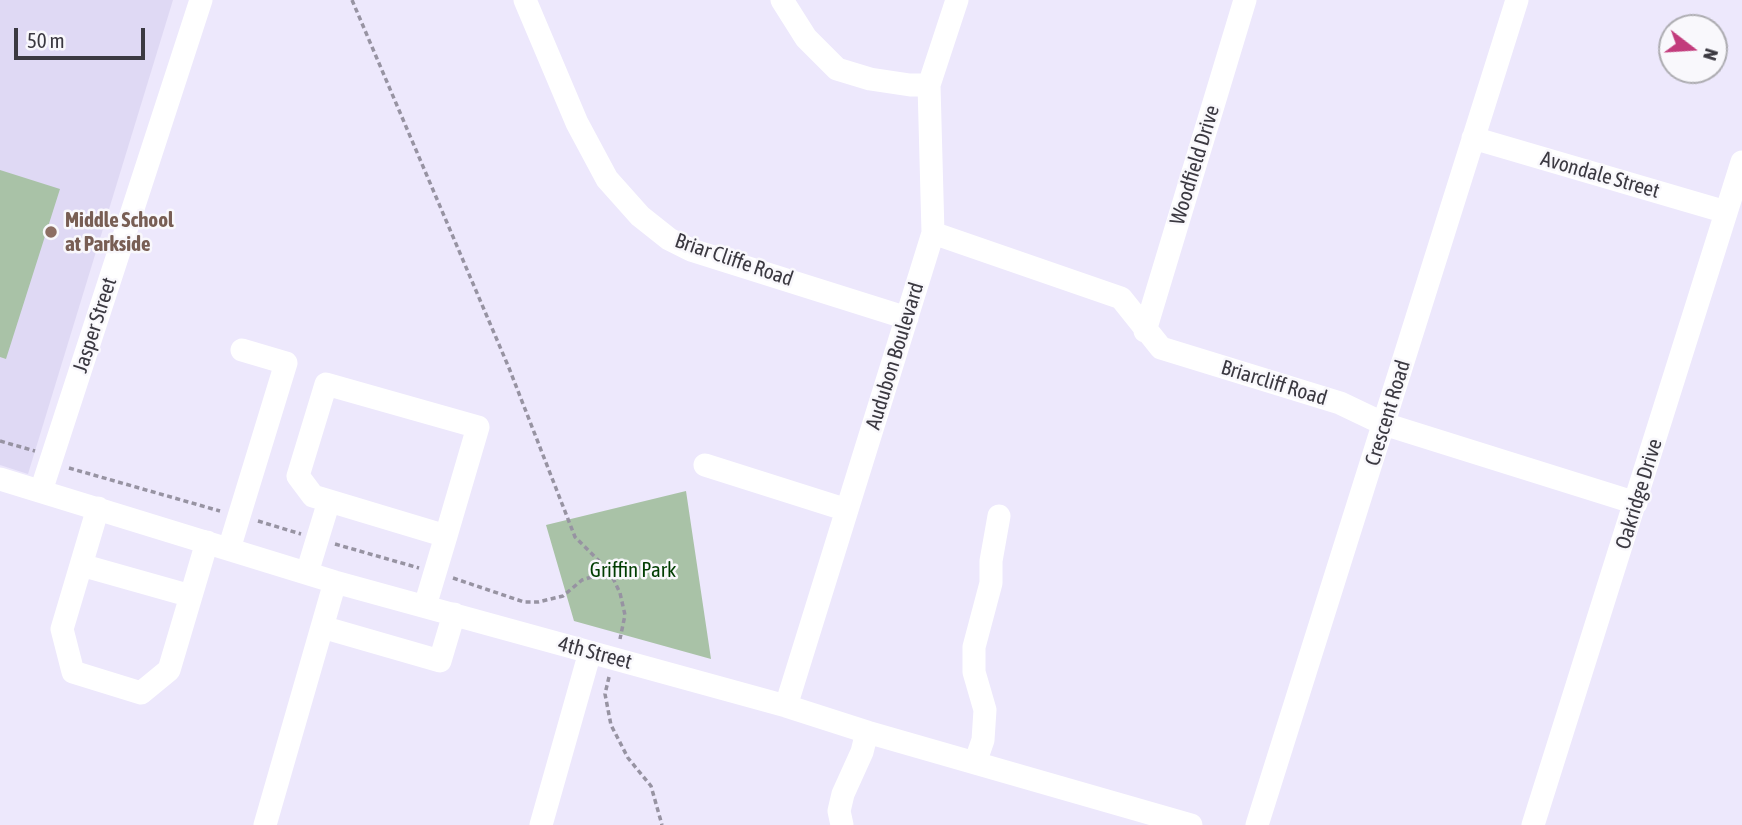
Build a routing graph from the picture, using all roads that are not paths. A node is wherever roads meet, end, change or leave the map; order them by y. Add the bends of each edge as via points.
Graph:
1 (201, 0) edge
2 (525, 0) edge
3 (782, 0) edge
4 (957, 0) edge
5 (1245, 0) edge
6 (1517, 0) edge
7 (929, 85) junction
8 (1473, 138) junction
9 (1742, 162) edge
10 (1726, 212) junction
11 (933, 233) junction
12 (907, 318) junction
13 (1145, 331) junction
14 (242, 350) dead end
15 (1384, 424) junction
16 (705, 465) dead end
17 (0, 479) edge
18 (41, 491) junction
19 (329, 501) junction
20 (1636, 503) junction
21 (98, 508) junction
22 (847, 510) junction
23 (999, 516) dead end
24 (446, 536) junction
25 (207, 542) junction
26 (229, 549) junction
27 (81, 565) junction
28 (307, 573) junction
29 (335, 582) junction
30 (191, 596) junction
31 (425, 606) junction
32 (454, 614) junction
33 (322, 627) junction
34 (590, 652) junction
35 (786, 706) junction
36 (867, 732) junction
37 (975, 763) junction
38 (265, 825) edge
39 (541, 825) edge
40 (842, 825) edge
41 (1191, 825) edge
42 (1257, 825) edge
43 (1533, 825) edge

1 - 18 street, Jasper Street
2 - 12 street, Briar Cliffe Road via 583,135 607,179 640,216 691,250
3 - 7 street via 806,38 837,69 870,79
4 - 7 street, Audubon Boulevard
5 - 13 street, Woodfield Drive
6 - 8 street, Crescent Road
7 - 11 street, Audubon Boulevard
8 - 10 street, Avondale Street
8 - 15 street, Crescent Road
9 - 10 street, Oakridge Drive
10 - 20 street, Oakridge Drive
11 - 12 street, Audubon Boulevard
11 - 13 street, Briarcliff Road via 1121,298
12 - 22 street, Audubon Boulevard
13 - 15 street, Briarcliff Road via 1161,348 1340,403
14 - 26 street via 286,363
15 - 20 street, Briarcliff Road
15 - 42 street, Crescent Road
16 - 22 street
17 - 18 street, 4th Street
18 - 21 street, 4th Street
19 - 24 street
19 - 24 street via 313,496 298,476 326,384 478,427
19 - 28 street
20 - 43 street, Oakridge Drive
21 - 25 street, 4th Street
21 - 27 street
22 - 35 street, Audubon Boulevard
23 - 37 street via 991,583 974,647 974,672 985,710 983,740
24 - 31 street
25 - 26 street, 4th Street
25 - 30 street
26 - 28 street, 4th Street
27 - 30 street
27 - 30 street via 62,629 73,672 141,693 169,670
28 - 29 street, 4th Street
29 - 31 street, 4th Street
29 - 33 street
31 - 32 street, 4th Street
32 - 33 street via 440,661
32 - 34 street, 4th Street
33 - 38 street
34 - 35 street, 4th Street
34 - 39 street
35 - 36 street, 4th Street
36 - 37 street, 4th Street
36 - 40 street via 843,794
37 - 41 street, 4th Street

